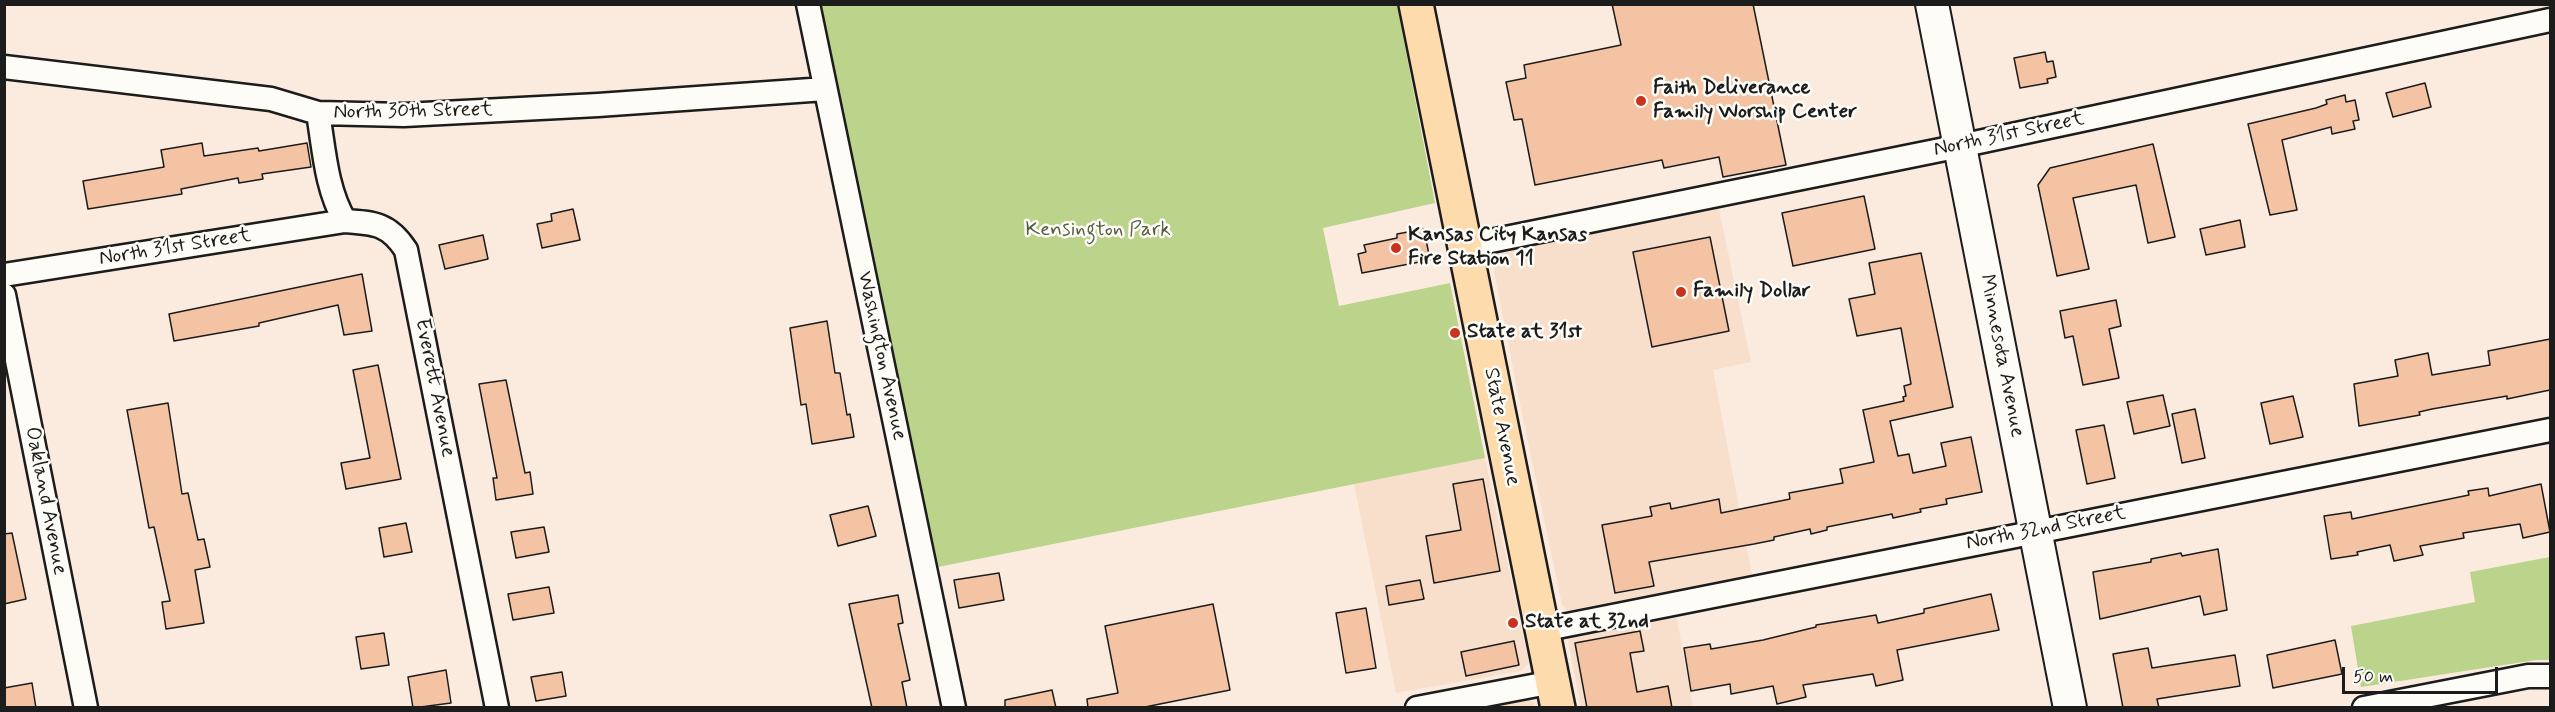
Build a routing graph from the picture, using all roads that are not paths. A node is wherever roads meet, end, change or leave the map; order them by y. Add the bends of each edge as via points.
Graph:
1 (808, 4) edge
2 (1416, 4) edge
3 (1932, 4) edge
4 (2550, 20) edge
5 (4, 67) edge
6 (825, 89) junction
7 (318, 113) junction
8 (1960, 146) junction
9 (345, 221) junction
10 (1466, 246) junction
11 (4, 275) edge
12 (4, 295) edge
13 (2550, 430) edge
14 (2035, 531) junction
15 (1542, 630) junction
16 (2550, 676) edge
17 (1555, 695) edge
18 (86, 708) edge
19 (497, 708) edge
20 (954, 708) edge
21 (1417, 708) edge
22 (2070, 708) edge
23 (2364, 708) edge

1 - 6 street, Washington Avenue
2 - 10 main road, State Avenue
3 - 8 main road, Minnesota Avenue
4 - 8 street, North 31st Street
5 - 7 street, North 30th Street via 271,99
6 - 7 street, North 30th Street via 404,115
6 - 20 street, Washington Avenue
7 - 9 street via 331,187
8 - 10 street, North 31st Street
8 - 14 main road, Minnesota Avenue
9 - 11 street, North 31st Street
9 - 19 street, Everett Avenue via 373,222 395,234 406,250
10 - 15 main road, State Avenue
12 - 18 street, Oakland Avenue
13 - 14 street, North 32nd Street
14 - 15 street, North 32nd Street
14 - 22 main road, Minnesota Avenue
15 - 17 main road, State Avenue
16 - 23 street via 2528,676
17 - 21 street

